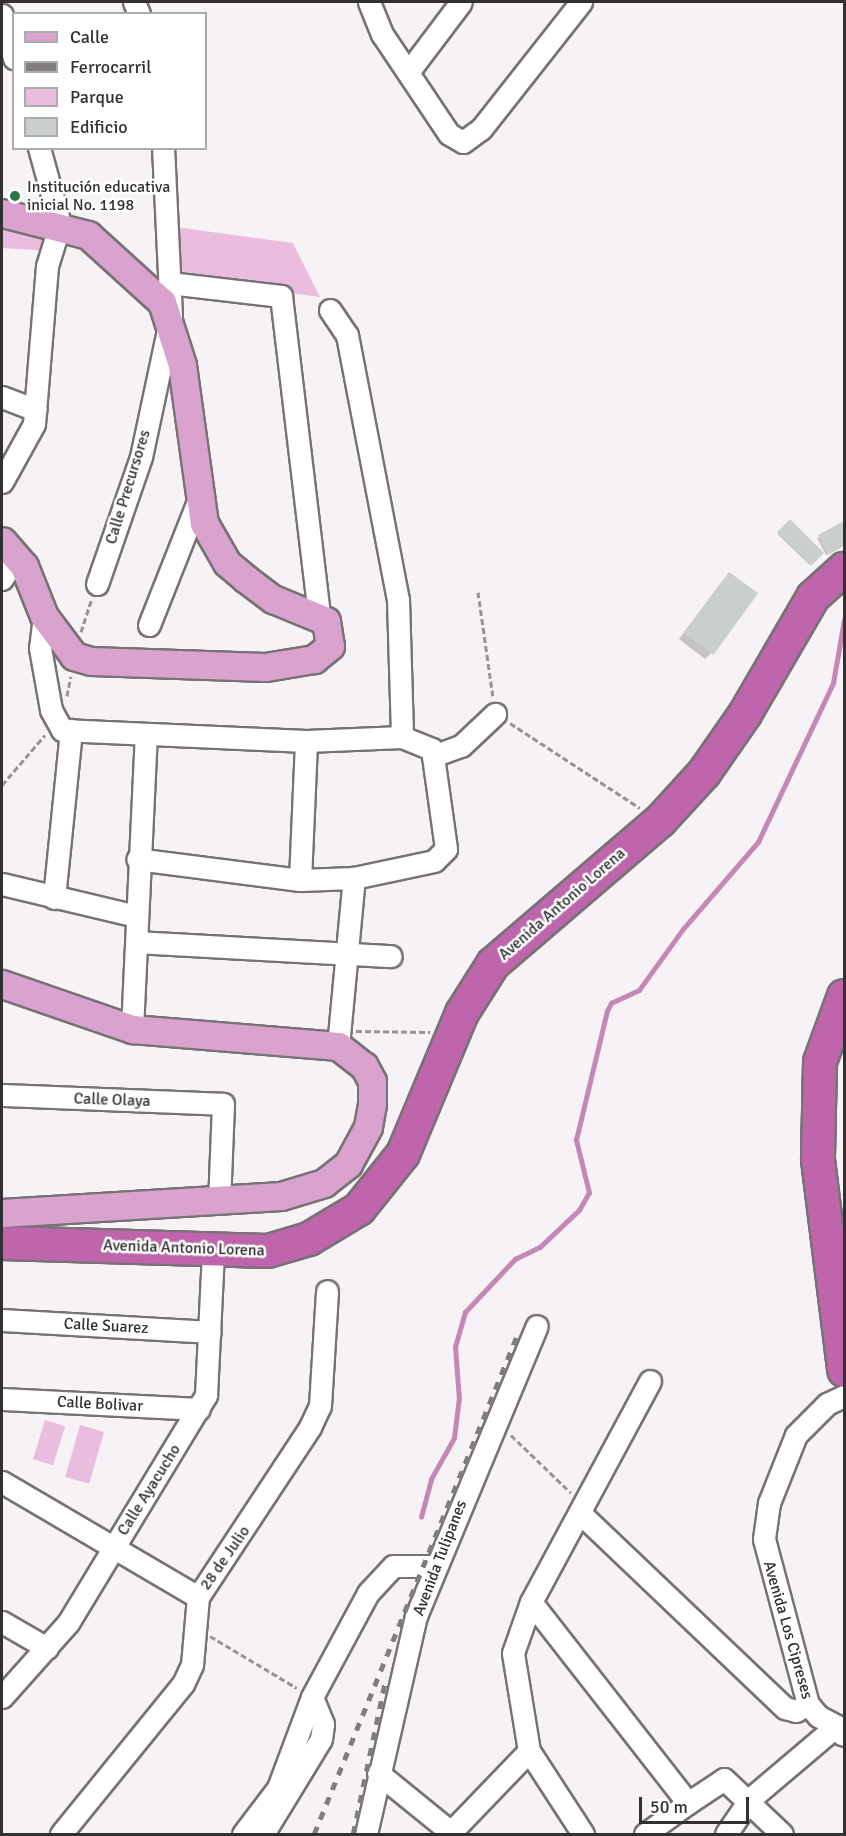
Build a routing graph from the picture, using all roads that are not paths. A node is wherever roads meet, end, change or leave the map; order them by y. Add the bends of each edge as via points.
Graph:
1 (369, 2) edge
2 (461, 2) edge
3 (580, 2) edge
4 (2, 15) edge
5 (12, 51) edge
6 (409, 70) junction
7 (40, 150) edge
8 (163, 150) edge
9 (2, 213) edge
10 (60, 224) junction
11 (169, 283) junction
12 (330, 310) dead end
13 (171, 316) junction
14 (2, 397) edge
15 (36, 410) junction
16 (2, 482) edge
17 (198, 501) junction
18 (9, 548) edge
19 (844, 570) edge
20 (2, 579) edge
21 (97, 584) road end
22 (44, 616) junction
23 (319, 617) junction
24 (149, 625) dead end
25 (495, 714) road end
26 (71, 730) junction
27 (146, 735) junction
28 (402, 737) junction
29 (306, 741) junction
30 (434, 756) junction
31 (137, 858) junction
32 (354, 878) junction
33 (300, 880) junction
34 (2, 884) edge
35 (54, 898) junction
36 (136, 916) junction
37 (137, 942) junction
38 (346, 954) junction
39 (391, 956) dead end
40 (2, 984) edge
41 (844, 996) edge
42 (132, 1029) junction
43 (340, 1038) junction
44 (2, 1095) edge
45 (219, 1202) junction
46 (2, 1213) edge
47 (2, 1243) edge
48 (213, 1251) junction
49 (327, 1291) dead end
50 (2, 1320) edge
51 (537, 1326) dead end
52 (210, 1332) junction
53 (844, 1370) edge
54 (650, 1381) dead end
55 (844, 1396) edge
56 (2, 1399) edge
57 (199, 1410) junction
58 (2, 1482) edge
59 (581, 1509) junction
60 (113, 1550) junction
61 (433, 1566) junction
62 (198, 1597) junction
63 (531, 1602) junction
64 (2, 1622) edge
65 (47, 1648) junction
66 (2, 1697) edge
67 (312, 1697) junction
68 (808, 1704) junction
69 (842, 1731) edge
70 (529, 1751) junction
71 (378, 1773) junction
72 (750, 1799) junction
73 (688, 1803) junction
74 (452, 1833) edge
75 (61, 1834) edge
76 (243, 1834) edge
77 (263, 1834) edge
78 (366, 1834) edge
79 (583, 1834) edge
80 (645, 1834) edge
81 (726, 1834) edge
82 (782, 1834) edge

1 - 6 street via 382,34
2 - 6 street
3 - 6 street via 481,129 463,142 449,134
4 - 5 street
7 - 10 street
8 - 11 street, Calle Precursores
9 - 10 main road
10 - 13 main road via 88,235 140,276
10 - 15 street via 48,266
11 - 13 street, Calle Precursores
11 - 23 street via 281,296
12 - 28 street via 347,335 398,600
13 - 17 main road
13 - 21 street, Calle Precursores via 141,457
14 - 15 street
15 - 16 street via 34,424
17 - 23 main road via 227,563 273,599
17 - 24 street
18 - 20 street
18 - 22 main road
19 - 48 highway, Avenida Antonio Lorena via 813,597 729,739 660,821 509,947 476,989 403,1154 359,1209 287,1248
22 - 23 main road via 74,656 91,661 288,666 314,659 330,646 330,626
22 - 26 street via 40,648 51,710 62,730
25 - 30 street via 461,746
26 - 27 street
26 - 35 street
27 - 29 street
27 - 31 street
28 - 29 street
28 - 30 street via 425,742
29 - 33 street
30 - 32 street via 446,849 441,857
31 - 33 street
31 - 36 street
32 - 33 street
32 - 38 street
34 - 35 street
35 - 36 street
36 - 37 street
37 - 38 street
37 - 42 street
38 - 39 street
38 - 43 street
40 - 42 main road
41 - 53 highway via 825,1043 818,1089 818,1160
42 - 43 main road
43 - 45 main road via 372,1081 368,1127 348,1164 324,1183 281,1196
44 - 45 street, Calle Olaya via 223,1104
45 - 46 main road
47 - 48 highway, Avenida Antonio Lorena
48 - 52 street, Calle Ayacucho
49 - 62 street, 28 de Julio via 320,1406 289,1467
50 - 52 street, Calle Suarez
51 - 61 street, Avenida Tulipanes
52 - 57 street, Calle Ayacucho via 206,1395
54 - 59 street
55 - 68 street, Avenida Los Cipreses via 827,1404 796,1435 769,1503 764,1539
56 - 57 street, Calle Bolivar
57 - 60 street, Calle Ayacucho
58 - 60 street
59 - 63 street
59 - 68 street via 785,1708 796,1711
60 - 62 street
60 - 65 street, Calle Ayacucho
61 - 67 street via 393,1566 379,1580
61 - 71 street, Avenida Tulipanes
62 - 75 street, 28 de Julio via 192,1626 192,1665 183,1684
63 - 70 street via 513,1653
63 - 73 street
64 - 65 street
65 - 66 street, Calle Ayacucho
67 - 76 street via 278,1788
67 - 77 street via 323,1724 321,1739
68 - 69 street, Avenida Los Cipreses
69 - 72 street
70 - 74 street
70 - 79 street
71 - 74 street
71 - 78 street, Avenida Tulipanes
72 - 73 street via 724,1779
72 - 81 street
72 - 82 street
73 - 80 street

